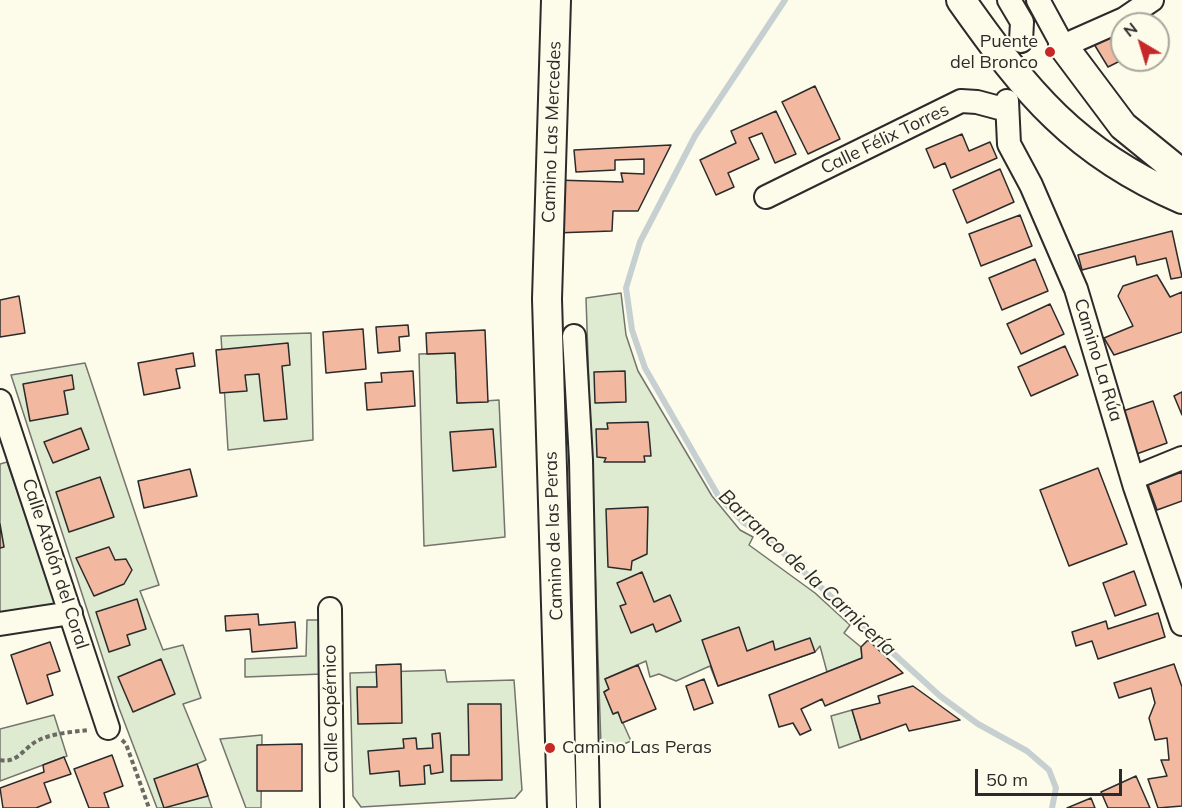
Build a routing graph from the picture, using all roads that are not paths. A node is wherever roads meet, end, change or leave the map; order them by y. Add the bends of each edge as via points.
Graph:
1 (556, 0) edge
2 (961, 0) edge
3 (1009, 0) edge
4 (1038, 0) edge
5 (1152, 0) edge
6 (1021, 41) dead end
7 (1064, 46) junction
8 (1007, 106) joint
9 (1182, 174) edge
10 (766, 197) dead end
11 (1182, 199) edge
12 (548, 264) joint
13 (574, 336) dead end
14 (0, 401) edge
15 (1182, 458) edge
16 (1133, 478) junction
17 (330, 609) dead end
18 (71, 613) junction
19 (0, 624) edge
20 (1182, 624) edge
21 (108, 728) road end
22 (332, 808) edge
23 (562, 808) edge
24 (588, 808) edge

1 - 12 main road, Camino Las Mercedes
2 - 11 main road via 1010,69 1053,117 1098,154
3 - 6 street via 1022,22
4 - 7 street
5 - 7 street via 1124,19
7 - 9 main road via 1123,126
8 - 10 street, Calle Félix Torres via 961,101
8 - 16 street, Camino La Rúa via 1009,144 1076,289
12 - 23 main road, Camino de las Peras
13 - 24 street via 581,460
14 - 18 street, Calle Atolón del Coral
15 - 16 street
16 - 20 street, Camino La Rúa
17 - 22 street, Calle Copérnico
18 - 19 street
18 - 21 street, Calle Atolón del Coral

